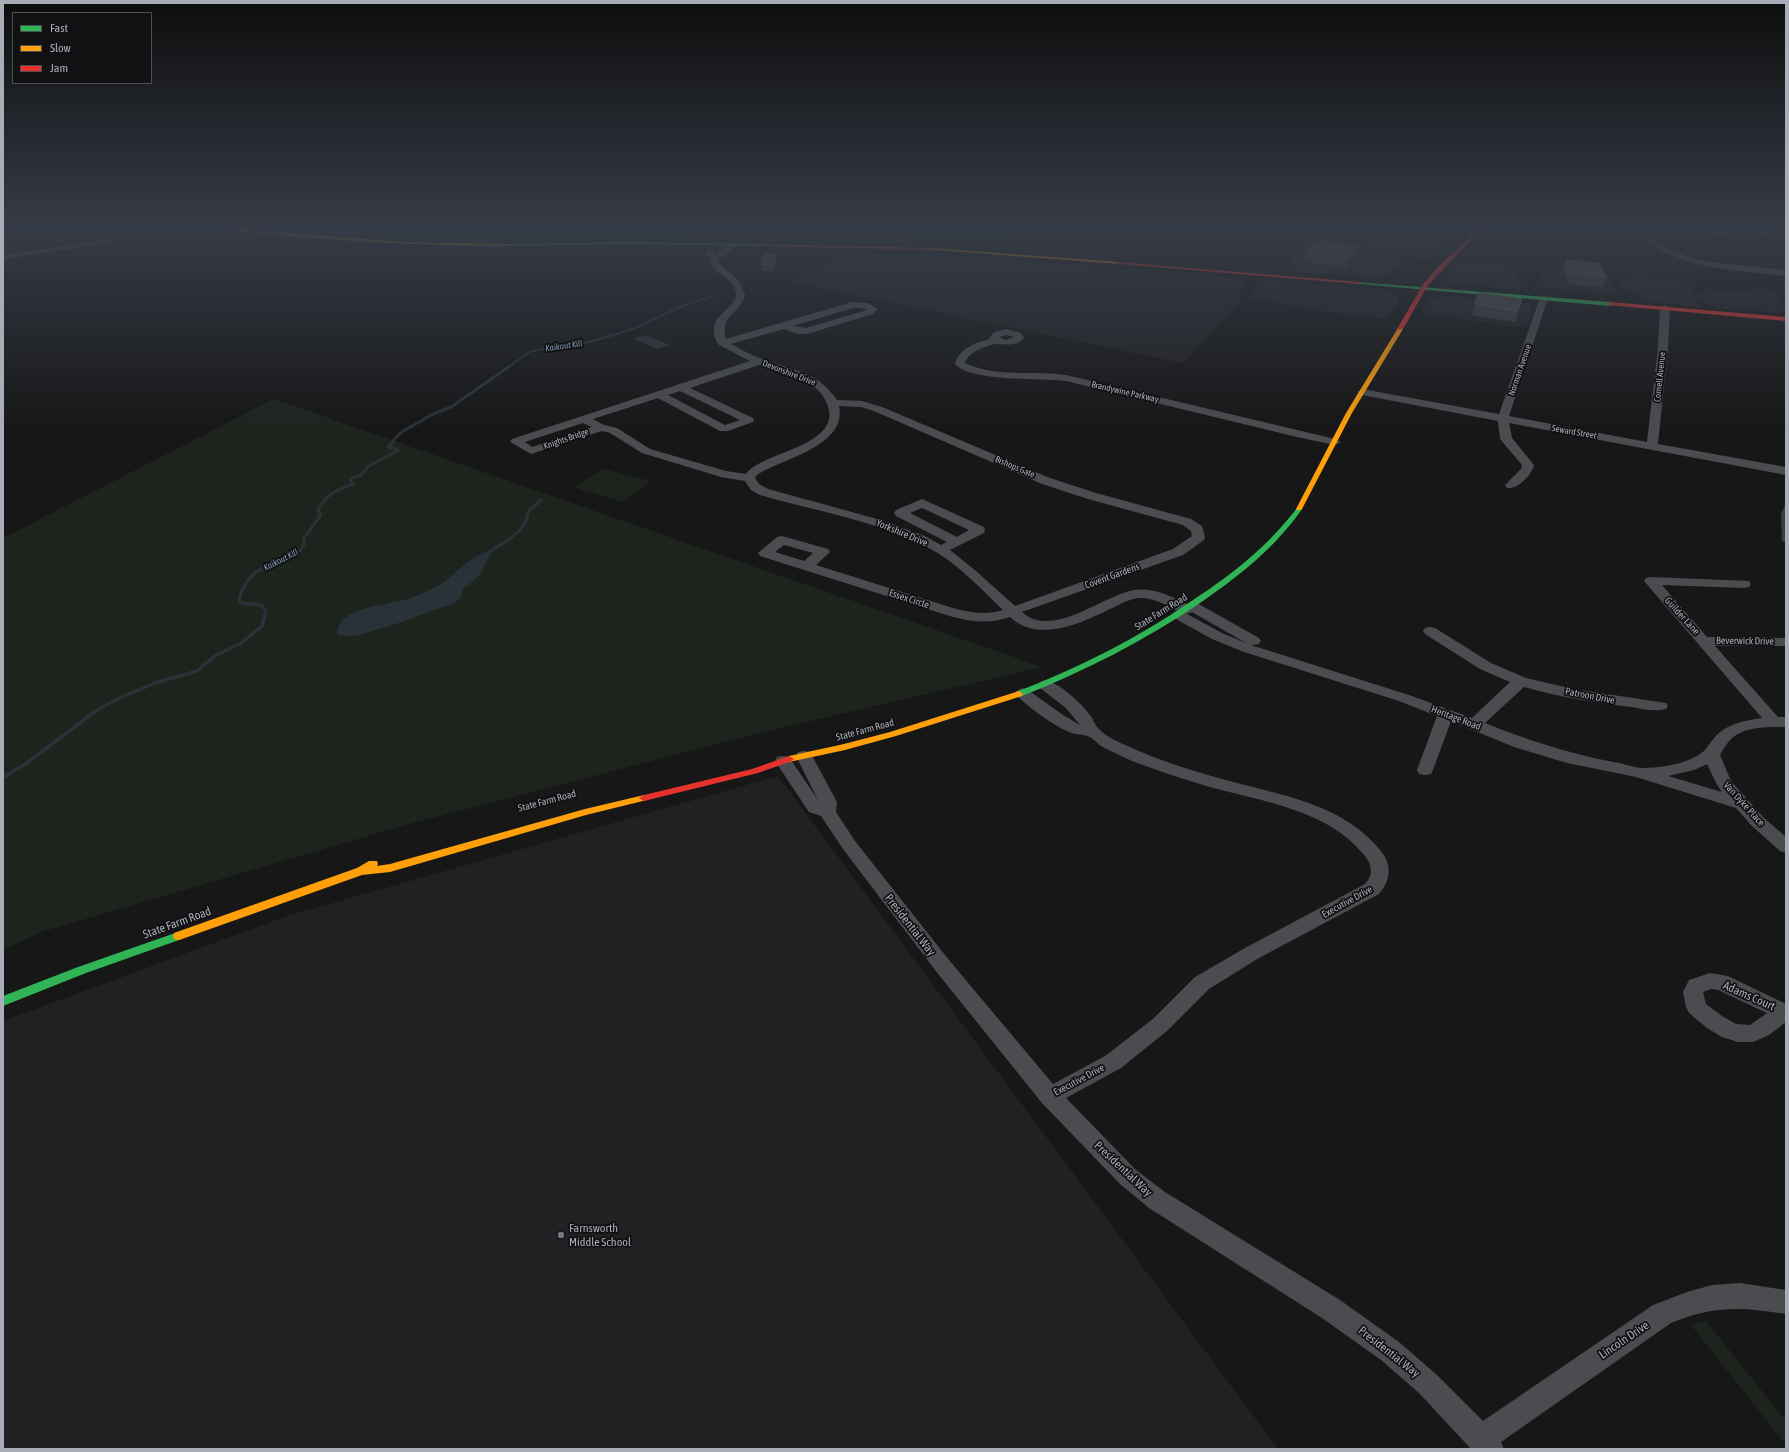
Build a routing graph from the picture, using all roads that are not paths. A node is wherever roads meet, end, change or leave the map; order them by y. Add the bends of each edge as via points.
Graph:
1 (740, 296) edge
2 (1418, 296) edge
3 (1517, 296) edge
4 (1544, 298) junction
5 (1665, 308) junction
6 (1786, 320) edge
7 (784, 326) junction
8 (997, 341) dead end
9 (722, 342) junction
10 (758, 362) junction
11 (680, 387) junction
12 (1362, 392) junction
13 (659, 394) junction
14 (834, 403) junction
15 (584, 419) junction
16 (1503, 419) junction
17 (600, 428) junction
18 (1335, 442) junction
19 (1652, 446) junction
20 (1786, 471) edge
21 (749, 478) junction
22 (1511, 485) dead end
23 (1197, 529) joint
24 (957, 542) junction
25 (941, 550) junction
26 (806, 566) dead end
27 (1744, 584) dead end
28 (1186, 610) junction
29 (1012, 611) junction
30 (1430, 631) dead end
31 (1704, 641) junction
32 (1786, 642) edge
33 (1521, 681) junction
34 (1045, 685) junction
35 (1023, 693) junction
36 (1660, 706) dead end
37 (1445, 714) junction
38 (1780, 722) edge
39 (1474, 724) junction
40 (1090, 731) junction
41 (1711, 754) junction
42 (804, 756) junction
43 (775, 763) junction
44 (738, 765) dead end
45 (1425, 770) dead end
46 (1638, 772) junction
47 (1740, 803) junction
48 (827, 812) junction
49 (1786, 847) edge
50 (380, 860) dead end
51 (360, 870) junction
52 (3, 1001) edge
53 (1050, 1096) junction
54 (1786, 1302) edge
55 (1485, 1444) edge

1 - 9 street via 738,304 720,322 718,331
2 - 12 main road, State Farm Road
3 - 4 main road
4 - 5 main road
4 - 16 street, Norman Avenue
5 - 6 main road
5 - 19 street, Cornell Avenue
7 - 7 street via 807,331 873,309 865,305 852,305
7 - 9 street
8 - 18 street, Brandywine Parkway via 987,341 965,354 960,364 973,370 1009,377 1066,378
9 - 10 street, Devonshire Drive
10 - 11 street, Knights Bridge
10 - 14 street, Devonshire Drive via 818,384
11 - 13 street, Knights Bridge
11 - 13 street via 749,420 724,429
12 - 16 street, Seward Street
12 - 18 main road, State Farm Road
13 - 15 street, Knights Bridge
14 - 21 street via 834,420 823,437 758,469
14 - 23 street, Bishops Gate via 862,404 878,409 1046,481 1187,522
15 - 17 street, Knights Bridge
15 - 17 street, Knights Bridge via 516,441 531,451
16 - 19 street, Seward Street
16 - 22 street via 1506,438 1528,465 1527,470
17 - 21 street via 613,430 646,451 725,474
18 - 28 main road, State Farm Road via 1298,511 1272,542 1247,566
19 - 20 street, Seward Street
21 - 25 street, Yorkshire Drive via 755,487 764,492 877,522
23 - 29 street, Covent Gardens via 1199,537 1178,552
24 - 24 street via 979,530 922,503 900,513
24 - 25 street
25 - 29 street, Yorkshire Drive
26 - 29 street, Essex Circle via 965,617 988,618
27 - 31 street, Guilder Lane via 1651,581
28 - 29 street, Yorkshire Drive via 1161,598 1142,594 1126,596 1087,615 1055,625 1027,623
28 - 34 main road, State Farm Road via 1101,660
28 - 37 street, Heritage Road via 1217,636
30 - 33 street, Patroon Drive via 1484,664
31 - 32 street, Beverwick Drive
31 - 38 street, Guilder Lane
33 - 36 street, Patroon Drive via 1614,700
33 - 39 street
34 - 35 main road, State Farm Road
34 - 40 street, Executive Drive via 1062,696 1089,724
35 - 40 street, Executive Drive via 1062,721 1078,730
35 - 42 main road, State Farm Road via 930,724
37 - 39 street, Heritage Road
37 - 45 street
38 - 41 street, Heritage Road via 1744,726 1726,736
39 - 46 street, Heritage Road via 1520,743 1572,759
40 - 53 street, Executive Drive via 1126,752 1209,781 1287,802 1335,821 1350,830 1371,850 1378,861 1381,877 1372,889 1252,953 1202,984 1160,1025 1113,1062
41 - 46 street, Heritage Road via 1684,767 1667,771
41 - 47 street, Van Dyke Place via 1724,783
42 - 43 main road, State Farm Road
42 - 48 street, Presidential Way via 828,802
43 - 44 main road, State Farm Road
43 - 48 street, Presidential Way via 815,808
43 - 51 main road, State Farm Road via 754,771 585,812 390,868
46 - 47 street, Heritage Road
47 - 49 street, Van Dyke Place
48 - 53 street, Presidential Way via 849,845 942,965
50 - 51 main road, State Farm Road
51 - 52 main road, State Farm Road
53 - 55 street, Presidential Way via 1128,1177 1157,1200 1331,1309 1390,1351 1428,1384
54 - 55 street, Lincoln Drive via 1745,1296 1713,1297 1689,1302 1662,1314

